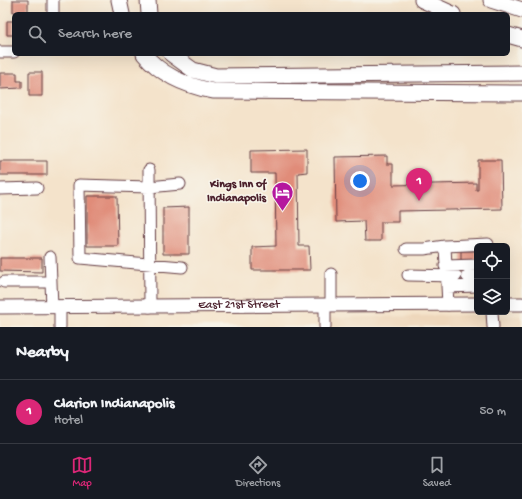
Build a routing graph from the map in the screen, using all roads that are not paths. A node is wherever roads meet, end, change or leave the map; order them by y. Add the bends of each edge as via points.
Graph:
1 (53, 0) edge
2 (119, 0) edge
3 (148, 0) edge
4 (413, 0) edge
5 (491, 0) edge
6 (427, 3) edge
7 (521, 10) edge
8 (53, 12) edge
9 (122, 12) edge
10 (149, 12) edge
11 (448, 12) edge
12 (510, 36) edge
13 (522, 39) edge
14 (0, 52) edge
15 (12, 52) edge
16 (146, 56) edge
17 (174, 56) edge
18 (522, 66) edge
19 (504, 72) junction
20 (522, 73) edge
21 (502, 93) junction
22 (522, 93) edge
23 (522, 98) edge
24 (149, 170) dead end
25 (180, 184) dead end
26 (149, 187) junction
27 (37, 188) dead end
28 (0, 189) edge
29 (474, 245) edge
30 (444, 246) junction
31 (406, 249) dead end
32 (50, 257) dead end
33 (149, 263) junction
34 (474, 267) edge
35 (182, 268) dead end
36 (331, 274) dead end
37 (408, 275) dead end
38 (456, 276) edge
39 (4, 282) dead end
40 (51, 282) junction
41 (474, 285) edge
42 (474, 304) edge
43 (510, 304) edge
44 (522, 304) edge
45 (328, 305) junction
46 (448, 305) junction
47 (150, 306) junction
48 (0, 307) edge
49 (56, 307) junction
50 (492, 315) edge
51 (60, 327) edge
52 (325, 327) edge
53 (492, 327) edge

1 - 8 street
2 - 9 highway
3 - 10 highway
4 - 6 highway
5 - 7 highway
6 - 11 highway
12 - 13 highway
14 - 15 street
16 - 21 highway via 173,78 194,87 213,91
17 - 19 highway via 193,70 216,76
18 - 19 highway
19 - 20 highway
21 - 22 highway
21 - 23 highway
24 - 26 street
25 - 26 street
26 - 33 street
26 - 33 street via 79,185 80,258
27 - 28 street
29 - 30 street
30 - 31 street
30 - 38 street
32 - 40 street
33 - 35 street
33 - 47 street
34 - 38 street
36 - 45 street
37 - 38 street
38 - 41 street
38 - 46 street
39 - 40 street
40 - 49 street
42 - 46 main road, East 21st Street
43 - 44 main road
45 - 46 main road, East 21st Street
45 - 47 main road, East 21st Street
45 - 52 street
47 - 49 main road, East 21st Street
48 - 49 main road, East 21st Street
49 - 51 street
50 - 53 street

